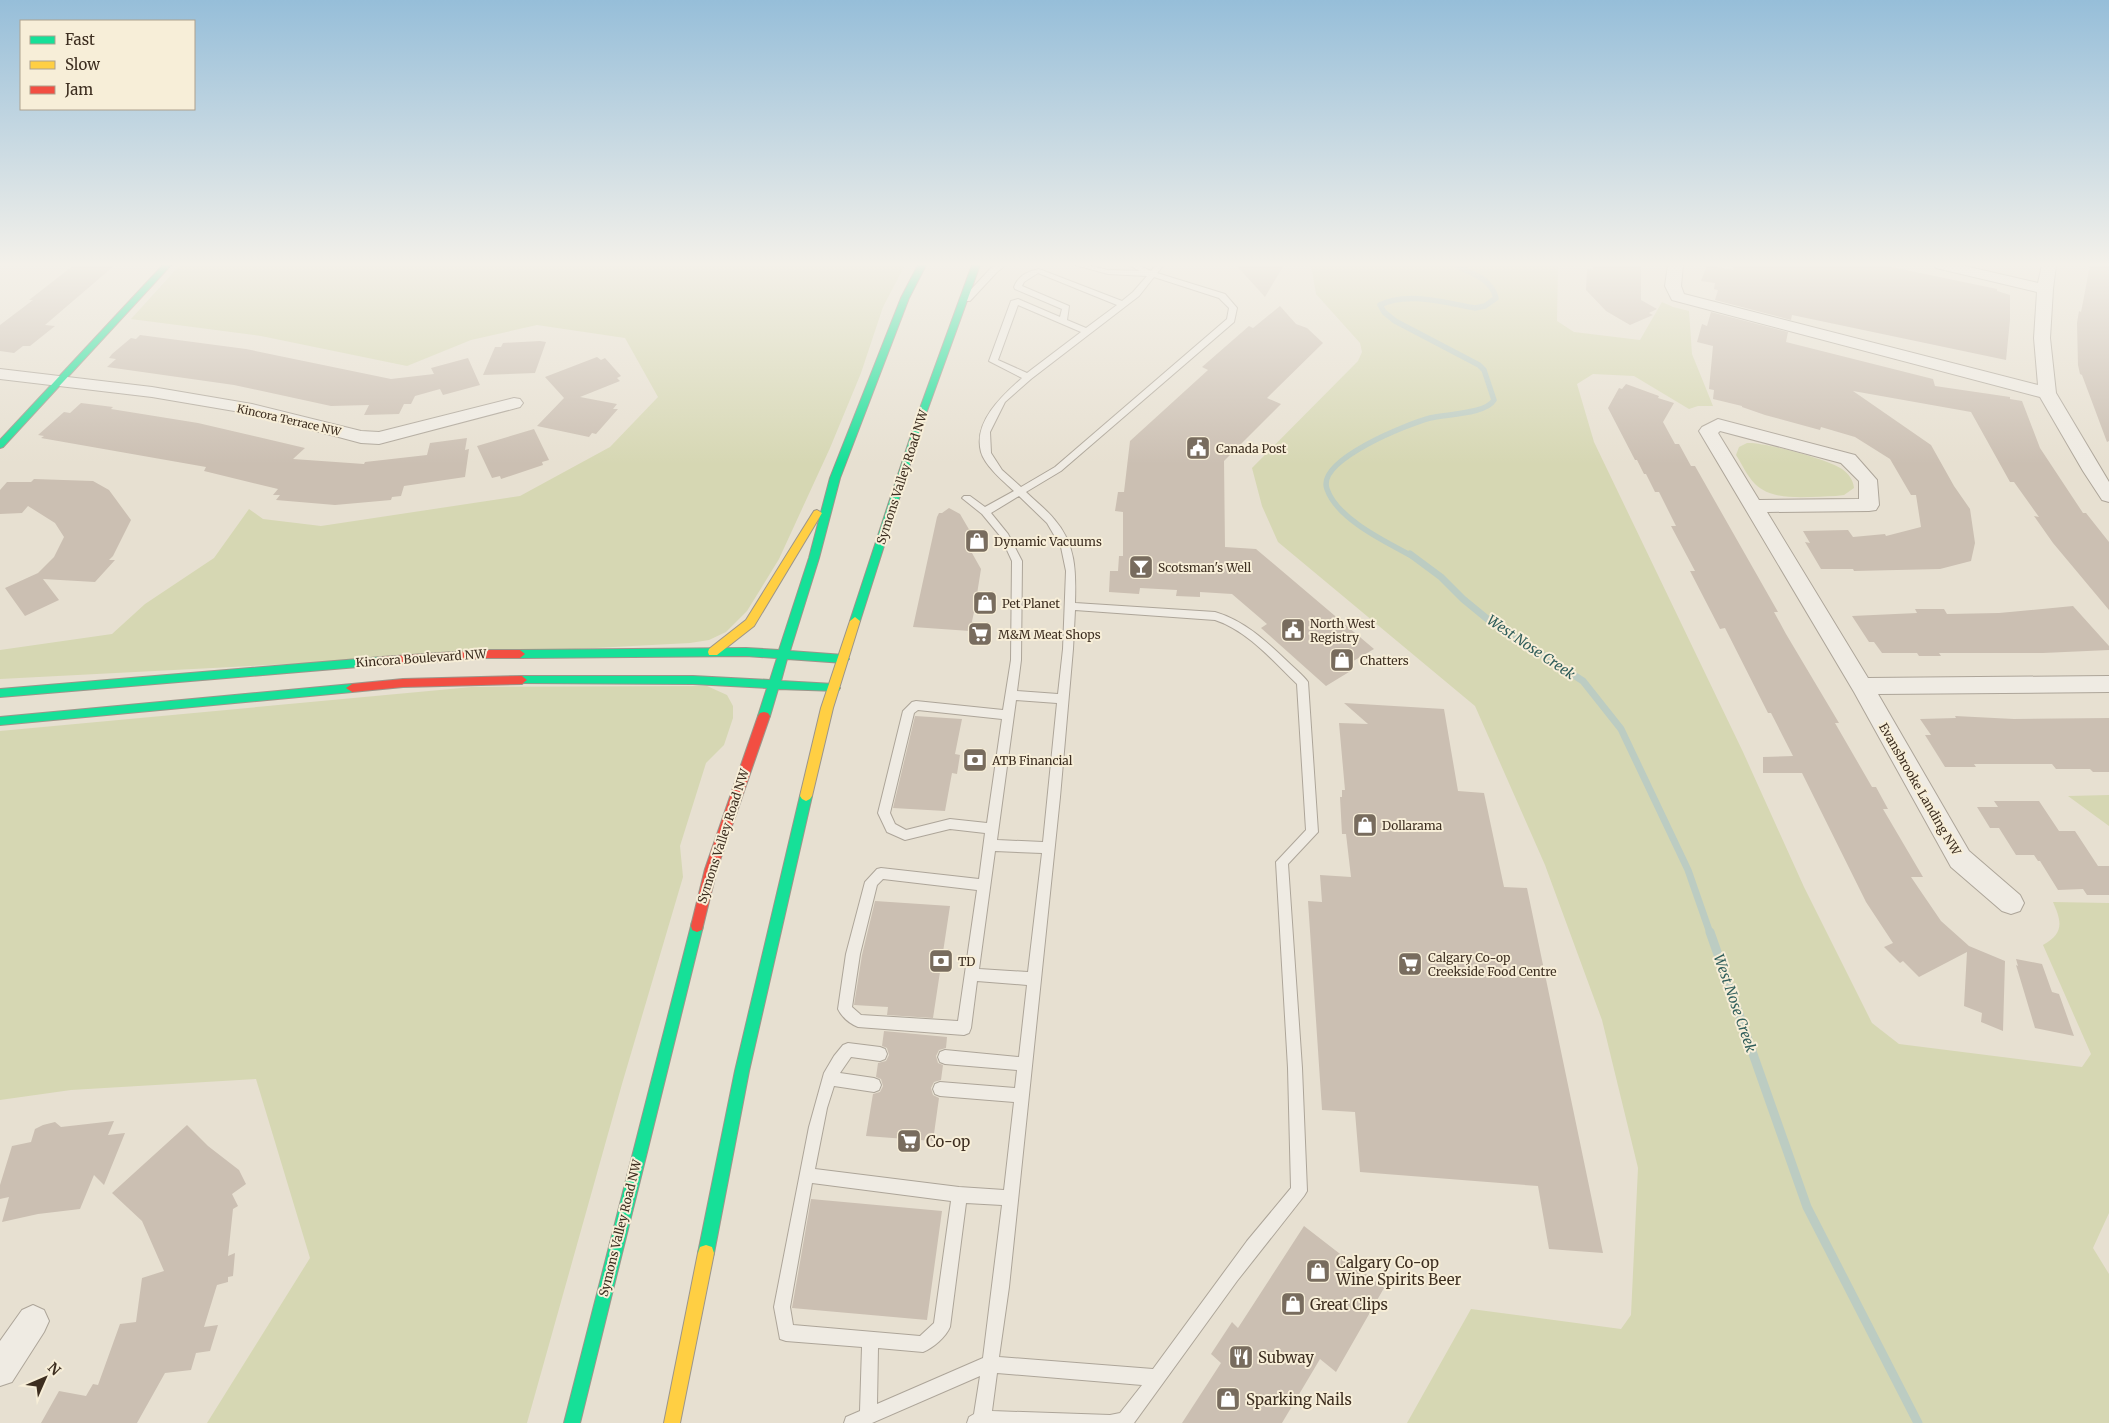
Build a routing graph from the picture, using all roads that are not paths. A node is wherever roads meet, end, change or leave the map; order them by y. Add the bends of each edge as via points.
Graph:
1 (106, 331) edge
2 (892, 331) edge
3 (952, 331) edge
4 (1004, 331) edge
5 (1086, 331) edge
6 (1218, 331) edge
7 (1810, 331) edge
8 (2042, 331) edge
9 (0, 374) edge
10 (42, 375) junction
11 (1028, 377) junction
12 (60, 381) junction
13 (26, 392) dead end
14 (2047, 393) junction
15 (514, 403) dead end
16 (0, 445) edge
17 (835, 478) junction
18 (1020, 490) junction
19 (2109, 496) edge
20 (967, 498) dead end
21 (1754, 506) junction
22 (985, 512) junction
23 (1070, 606) junction
24 (713, 652) junction
25 (783, 654) junction
26 (844, 659) junction
27 (774, 684) junction
28 (2109, 684) edge
29 (1862, 686) junction
30 (834, 688) junction
31 (0, 693) edge
32 (1010, 696) junction
33 (1063, 700) junction
34 (1008, 715) junction
35 (0, 721) edge
36 (992, 829) junction
37 (990, 844) junction
38 (1048, 848) junction
39 (984, 885) junction
40 (2011, 903) dead end
41 (971, 974) junction
42 (1033, 979) junction
43 (880, 1054) dead end
44 (945, 1057) dead end
45 (1025, 1064) junction
46 (829, 1078) junction
47 (874, 1085) dead end
48 (940, 1089) dead end
49 (1022, 1096) junction
50 (806, 1176) junction
51 (959, 1195) junction
52 (1011, 1198) junction
53 (32, 1321) dead end
54 (870, 1339) junction
55 (989, 1364) junction
56 (0, 1370) edge
57 (1158, 1378) junction
58 (868, 1416) junction
59 (978, 1421) edge
60 (572, 1423) edge
61 (672, 1423) edge
62 (852, 1423) edge

1 - 12 main road
2 - 17 main road, Symons Valley Road NW
3 - 26 main road, Symons Valley Road NW via 922,411
4 - 11 lane via 993,361
5 - 11 lane
6 - 18 lane via 1058,469
7 - 14 street
8 - 14 street
9 - 10 street, Kincora Terrace NW
10 - 12 street, Kincora Terrace NW
10 - 13 main road
11 - 18 lane via 1001,401 985,432 986,453 999,472
12 - 15 street, Kincora Terrace NW via 152,392 252,410 361,437 379,438
12 - 16 main road
14 - 19 street
17 - 24 main road via 750,623
17 - 25 main road, Symons Valley Road NW via 814,558
18 - 22 lane
18 - 23 lane via 1050,521 1066,547 1071,571
20 - 22 lane
21 - 21 street, Evansbrooke Landing NW via 1869,505 1868,480 1848,459 1718,425 1708,432
21 - 29 street, Evansbrooke Landing NW
22 - 32 lane via 1005,536 1017,561 1016,660
23 - 33 lane
23 - 57 lane via 1228,619 1302,682 1312,832 1282,862 1299,1191 1208,1305
24 - 25 main road, Kincora Boulevard NW
24 - 31 main road, Kincora Boulevard NW via 484,654 326,664
25 - 26 main road, Kincora Boulevard NW
25 - 27 main road, Symons Valley Road NW
26 - 30 main road, Symons Valley Road NW
27 - 30 main road, Kincora Boulevard NW
27 - 35 main road, Kincora Boulevard NW via 579,679 403,683
27 - 60 main road, Symons Valley Road NW via 708,878
28 - 29 street
29 - 40 street, Evansbrooke Landing NW via 1960,859
30 - 61 main road, Symons Valley Road NW via 742,1071
32 - 33 lane
32 - 34 lane
33 - 38 lane
34 - 36 lane
34 - 36 lane via 916,705 909,712 884,813 891,828 905,835 950,824
36 - 37 lane
37 - 38 lane
37 - 39 lane
38 - 42 lane
39 - 41 lane
39 - 41 lane via 881,873 871,882 853,954 845,1010 858,1021 964,1028
41 - 42 lane
42 - 45 lane
43 - 46 lane via 848,1050 840,1057
44 - 45 lane
45 - 49 lane
46 - 47 lane
46 - 50 lane
48 - 49 lane
49 - 52 lane
50 - 51 lane
50 - 54 lane via 782,1307 786,1333
51 - 52 lane
51 - 54 lane via 942,1327 923,1344
52 - 55 lane
53 - 56 street
54 - 58 lane
55 - 57 lane
55 - 58 lane
55 - 59 lane
57 - 59 lane via 1125,1421
58 - 62 lane

